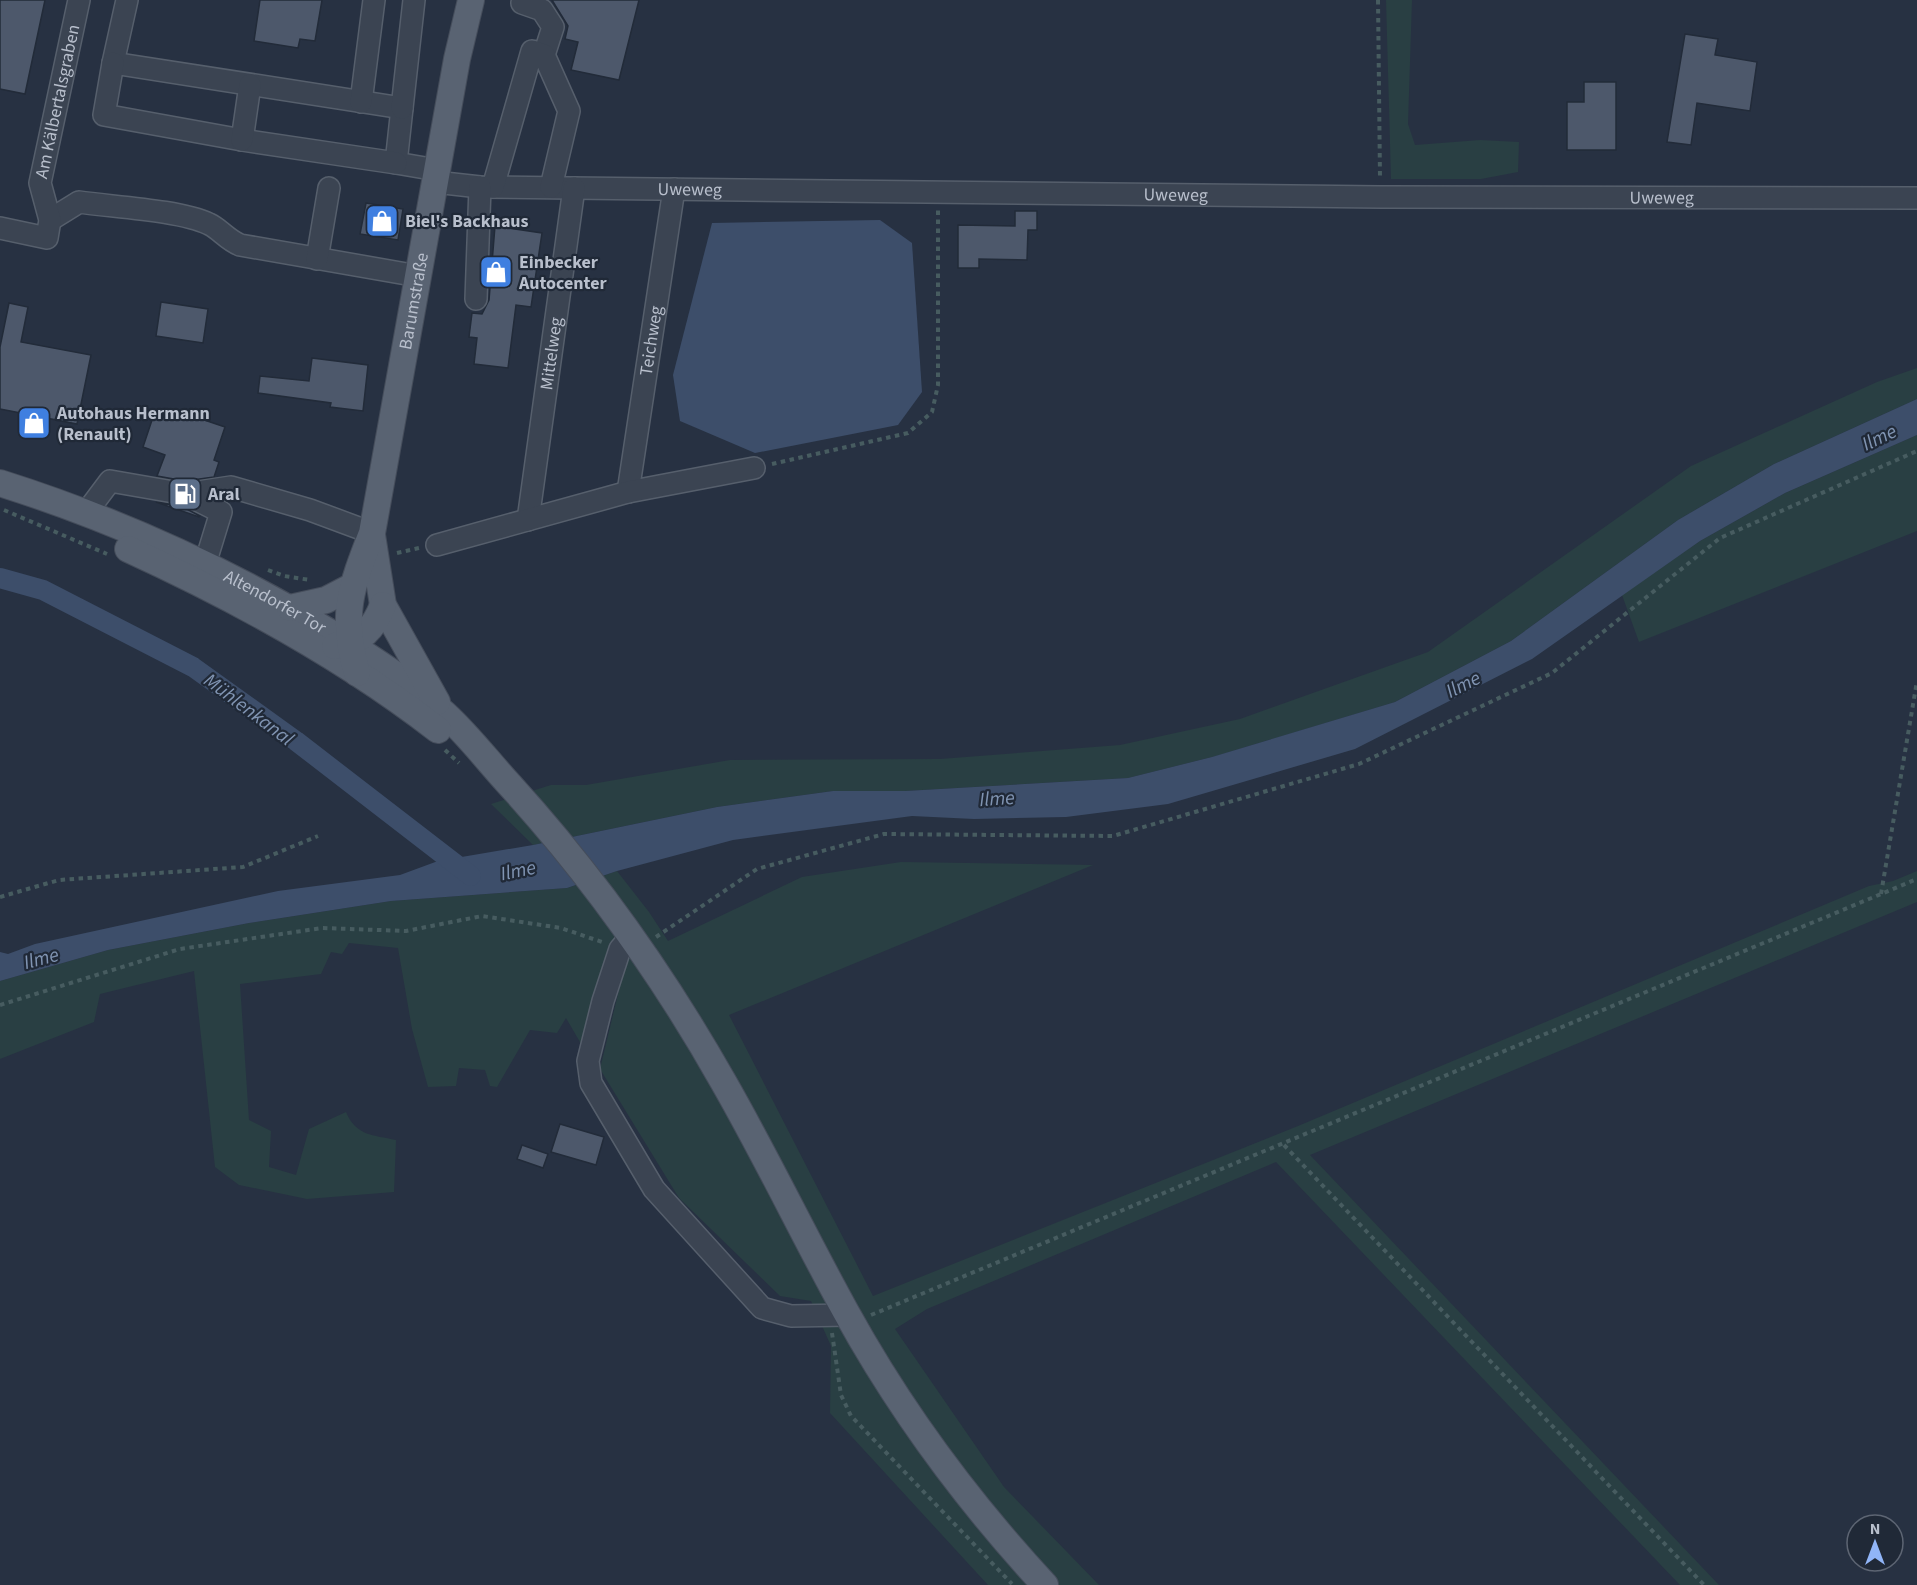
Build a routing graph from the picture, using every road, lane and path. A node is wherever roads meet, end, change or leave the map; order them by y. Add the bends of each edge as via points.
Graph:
1 (79, 0) edge
2 (127, 0) edge
3 (374, 0) edge
4 (414, 0) edge
5 (471, 0) edge
6 (1378, 0) edge
7 (522, 3) dead end
8 (544, 55) junction
9 (113, 63) junction
10 (250, 85) junction
11 (361, 102) junction
12 (402, 108) junction
13 (242, 140) junction
14 (396, 163) junction
15 (436, 176) junction
16 (486, 187) junction
17 (551, 187) junction
18 (329, 188) dead end
19 (574, 188) junction
20 (674, 189) junction
21 (938, 192) junction
22 (1380, 197) junction
23 (1917, 198) edge
24 (0, 228) edge
25 (49, 229) junction
26 (317, 259) junction
27 (418, 276) junction
28 (476, 299) dead end
29 (1917, 451) edge
30 (754, 468) joint
31 (0, 483) edge
32 (0, 491) edge
33 (628, 492) junction
34 (185, 494) junction
35 (86, 513) junction
36 (528, 520) junction
37 (372, 533) junction
38 (437, 545) joint
39 (391, 554) dead end
40 (205, 564) junction
41 (351, 587) junction
42 (383, 605) junction
43 (290, 608) junction
44 (348, 644) junction
45 (317, 648) junction
46 (357, 672) junction
47 (1917, 681) edge
48 (444, 713) junction
49 (510, 785) junction
50 (318, 836) dead end
51 (1917, 879) edge
52 (1881, 894) junction
53 (0, 897) edge
54 (643, 940) junction
55 (0, 1005) edge
56 (1284, 1145) junction
57 (860, 1312) junction
58 (876, 1325) dead end
59 (1045, 1585) edge
60 (1704, 1585) edge

1 - 25 street, Am Kälbertalsgraben via 40,183
2 - 9 street
3 - 11 street
4 - 12 street
5 - 15 main road, Barumstraße
6 - 22 path
7 - 8 street via 542,10 554,27
8 - 16 street via 532,51
8 - 17 street via 569,111
9 - 10 street
9 - 13 street, Uweweg via 104,115
10 - 11 street
10 - 13 street
11 - 12 street
12 - 14 street
13 - 14 street, Uweweg
14 - 15 street, Uweweg
15 - 16 street, Uweweg
15 - 27 main road, Barumstraße
16 - 17 street, Uweweg
16 - 28 street
17 - 19 street, Uweweg
18 - 26 street
19 - 20 street, Uweweg
19 - 36 street, Mittelweg
20 - 21 street, Uweweg
20 - 33 street, Teichweg
21 - 22 street, Uweweg
21 - 30 path via 938,385 932,412 908,433
22 - 23 street, Uweweg
24 - 25 street
25 - 26 street via 79,202 90,203 192,218 212,225 226,240 240,245
26 - 27 street
27 - 37 main road, Barumstraße
29 - 54 path via 1720,538 1552,672 1359,764 1113,836 884,834 757,869
30 - 33 street
31 - 35 main road, Altendorfer Tor
32 - 45 main road, Altendorfer Tor via 244,606
33 - 36 street
34 - 35 street via 110,480
34 - 37 street via 231,487
34 - 40 street via 221,512
35 - 40 main road, Altendorfer Tor
36 - 38 street
37 - 41 main road, Barumstraße
37 - 42 main road, Barumstraße
38 - 39 path
40 - 43 main road, Altendorfer Tor
41 - 43 main road via 327,600
41 - 44 main road, Barumstraße
42 - 44 main road via 376,623
42 - 48 main road, Barumstraße
43 - 44 main road, Altendorfer Tor
44 - 45 main road
44 - 46 main road, Barumstraße
44 - 48 main road, Altendorfer Tor
45 - 46 main road, Altendorfer Tor
46 - 49 main road, Altendorfer Tor
47 - 52 path
48 - 49 main road, Altendorfer Tor
49 - 54 main road, Altendorfer Tor
50 - 53 path via 243,867 58,880
51 - 52 path
52 - 56 path
54 - 55 path via 482,916 406,931 322,928 180,949
54 - 57 main road, Altendorfer Tor
54 - 57 street via 588,1061 591,1083 654,1189 762,1308 791,1316
56 - 57 path
56 - 60 path
57 - 58 path
57 - 59 main road, Altendorfer Tor via 903,1404 953,1475

